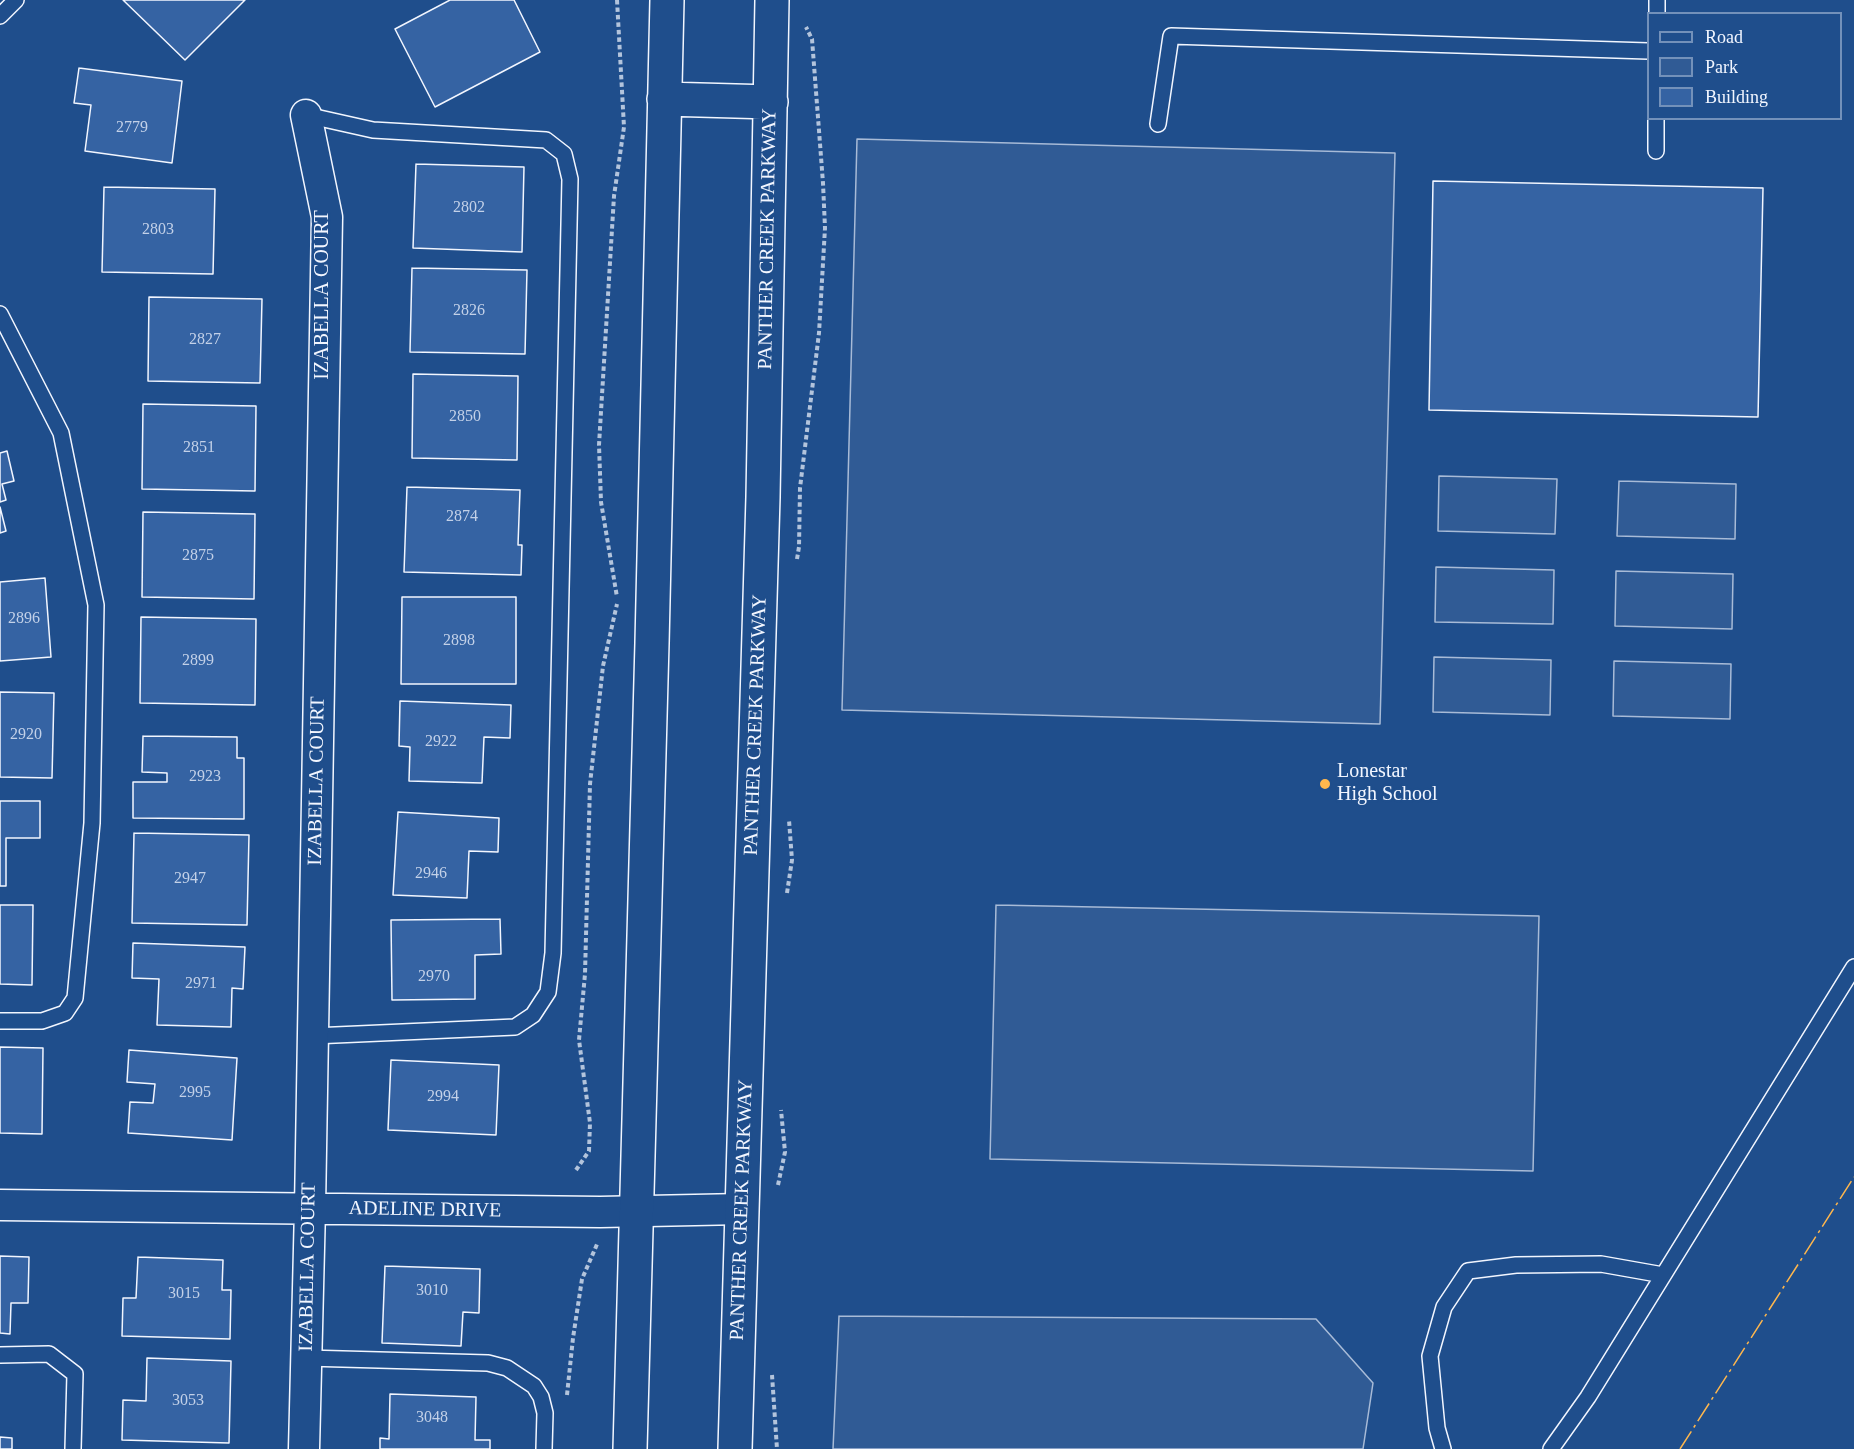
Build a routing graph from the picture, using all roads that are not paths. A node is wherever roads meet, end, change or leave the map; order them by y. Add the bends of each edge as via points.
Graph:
1 (16, 0) edge
2 (666, 0) edge
3 (772, 0) edge
4 (0, 16) edge
5 (1647, 51) edge
6 (664, 99) junction
7 (771, 102) junction
8 (306, 115) joint
9 (1656, 120) edge
10 (1158, 124) dead end
11 (1656, 151) dead end
12 (0, 314) edge
13 (1854, 967) edge
14 (0, 1021) edge
15 (313, 1036) junction
16 (0, 1205) edge
17 (310, 1208) junction
18 (741, 1209) junction
19 (636, 1212) junction
20 (1663, 1275) junction
21 (0, 1355) edge
22 (306, 1358) junction
23 (74, 1449) edge
24 (304, 1449) edge
25 (544, 1449) edge
26 (630, 1449) edge
27 (735, 1449) edge
28 (1443, 1449) edge
29 (1551, 1449) edge

1 - 4 lane
2 - 6 main road
3 - 7 main road, PANTHER CREEK PARKWAY
5 - 10 lane via 1171,36
6 - 7 main road
6 - 19 main road
7 - 18 main road, PANTHER CREEK PARKWAY
8 - 15 street, IZABELLA COURT via 327,217
8 - 15 lane via 373,130 546,140 564,154 570,179 553,953 548,992 533,1015 515,1027
9 - 11 lane
12 - 14 lane via 61,432 96,606 92,823 75,998 64,1013 42,1021
13 - 20 lane
15 - 17 street, IZABELLA COURT
16 - 17 street, ADELINE DRIVE
17 - 19 street, ADELINE DRIVE
17 - 22 street, IZABELLA COURT
18 - 19 street, ADELINE DRIVE
18 - 27 main road, PANTHER CREEK PARKWAY
19 - 26 main road
20 - 28 lane via 1601,1264 1516,1265 1468,1271 1444,1307 1430,1356 1437,1428
20 - 29 lane
21 - 23 lane via 49,1354 75,1374
22 - 24 street, IZABELLA COURT
22 - 25 lane via 488,1363 507,1368 534,1386 541,1397 545,1413

